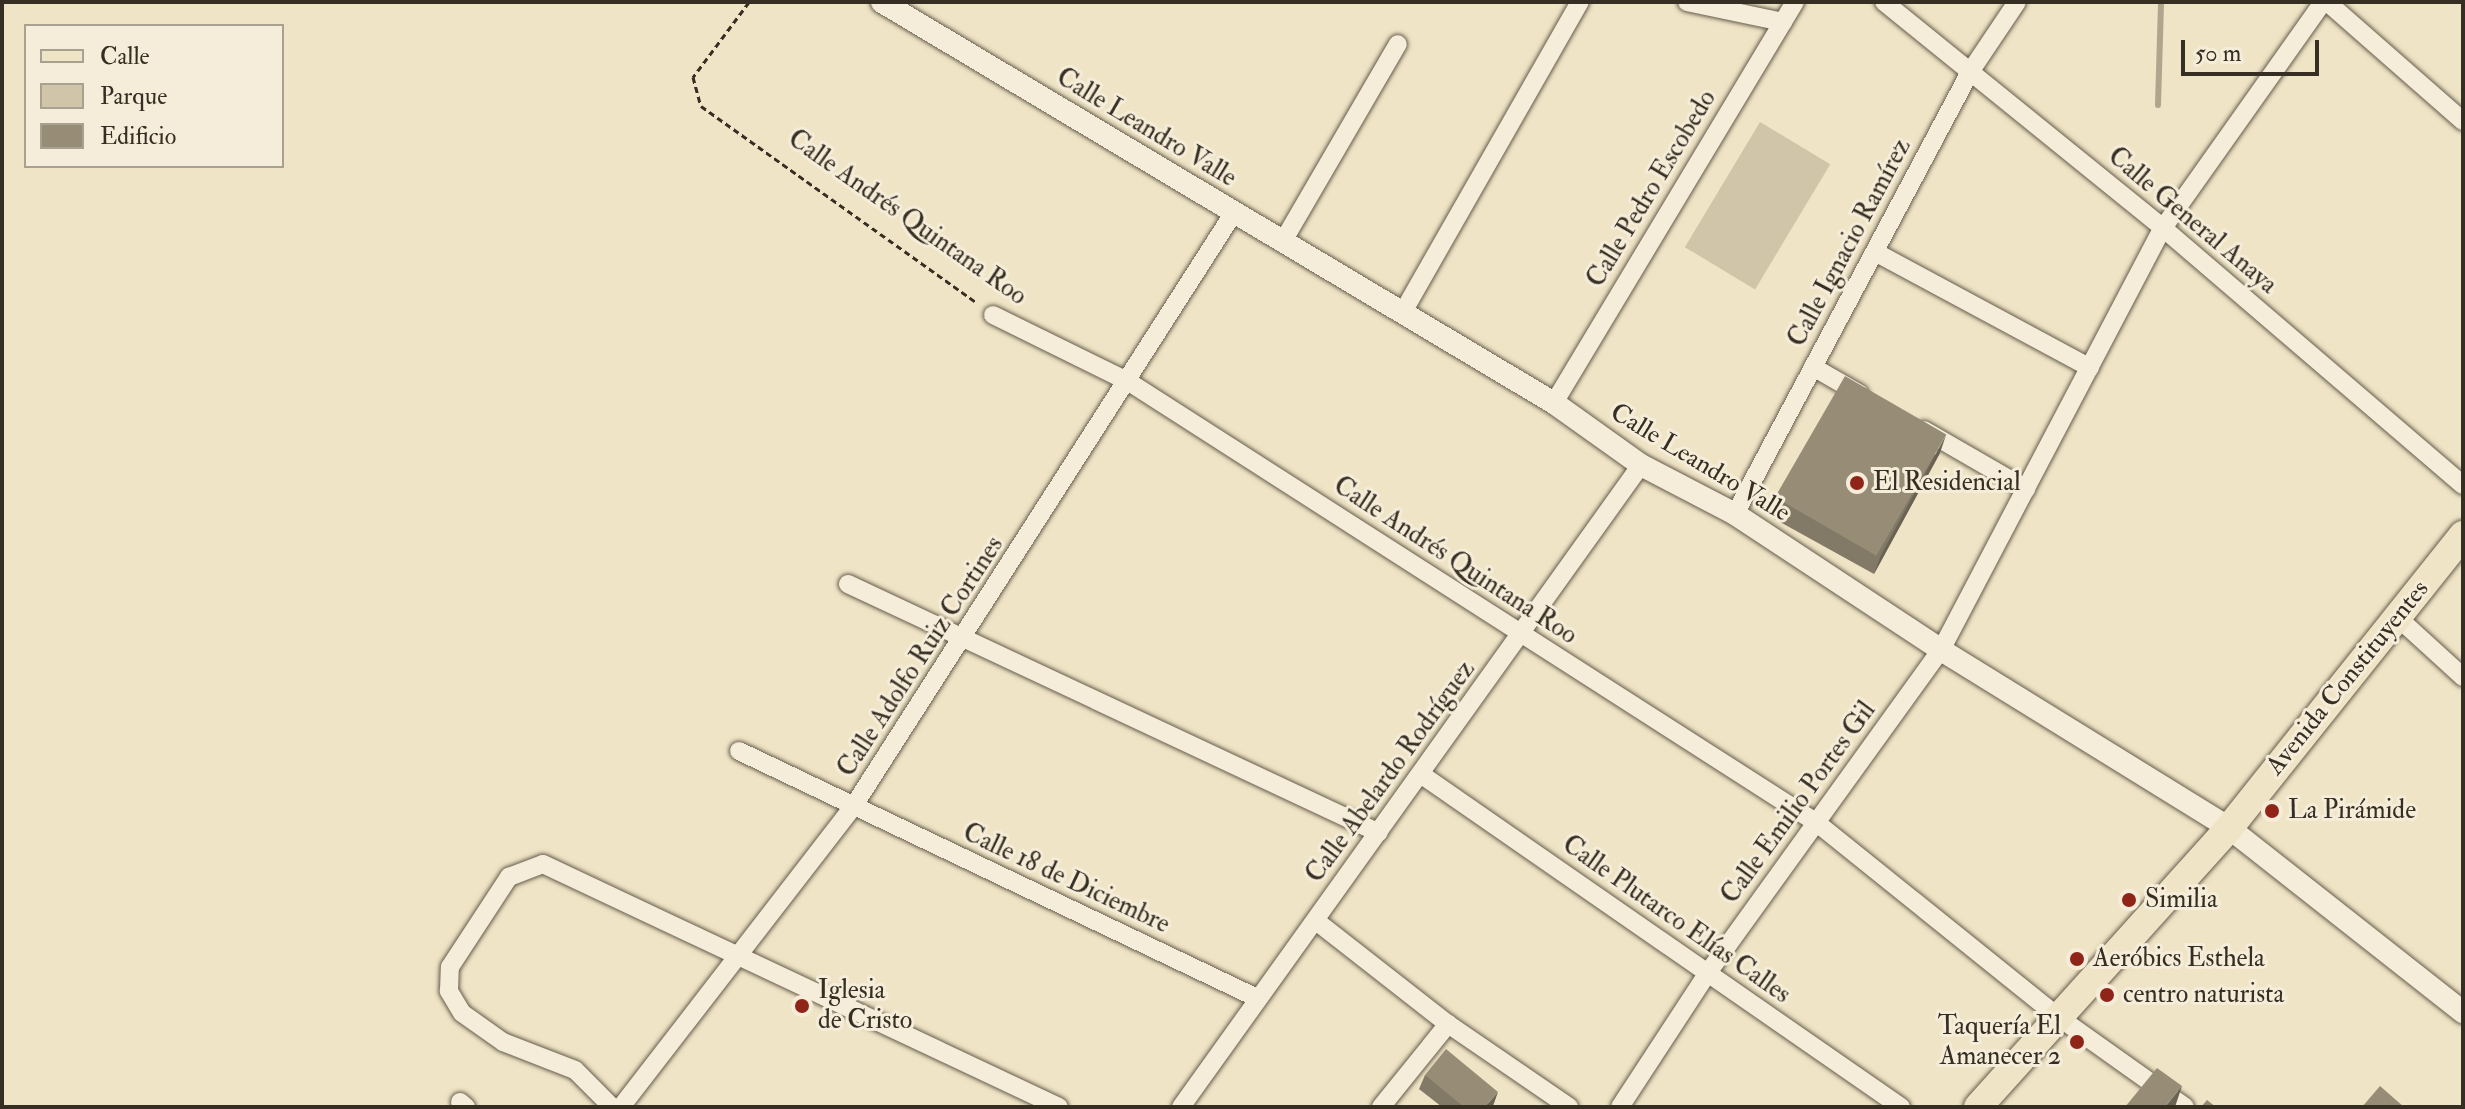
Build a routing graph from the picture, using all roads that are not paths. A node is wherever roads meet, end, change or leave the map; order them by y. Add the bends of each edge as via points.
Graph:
1 (882, 2) edge
2 (1580, 2) edge
3 (1687, 2) edge
4 (1795, 2) edge
5 (1884, 2) edge
6 (2017, 2) edge
7 (2325, 2) edge
8 (1783, 22) junction
9 (1398, 44) dead end
10 (1970, 72) junction
11 (2463, 121) edge
12 (1233, 214) junction
13 (2163, 228) junction
14 (1282, 243) junction
15 (1875, 252) junction
16 (1403, 312) junction
17 (993, 315) road end
18 (1813, 367) junction
19 (2090, 368) junction
20 (1129, 382) junction
21 (1554, 403) junction
22 (1880, 405) edge
23 (1906, 420) edge
24 (1641, 465) junction
25 (2463, 485) edge
26 (2026, 489) junction
27 (1735, 514) junction
28 (2463, 535) edge
29 (848, 584) dead end
30 (2396, 616) junction
31 (1522, 635) junction
32 (964, 641) junction
33 (1941, 650) junction
34 (2463, 677) edge
35 (739, 751) dead end
36 (1422, 775) junction
37 (853, 807) junction
38 (1817, 823) junction
39 (2229, 828) junction
40 (1379, 833) junction
41 (1316, 921) junction
42 (735, 954) junction
43 (1707, 974) junction
44 (1257, 998) junction
45 (2463, 1012) edge
46 (2057, 1016) junction
47 (1448, 1024) junction
48 (612, 1107) edge
49 (621, 1107) edge
50 (1059, 1107) edge
51 (1181, 1107) edge
52 (1381, 1107) edge
53 (1569, 1107) edge
54 (1620, 1107) edge
55 (1901, 1107) edge
56 (1978, 1107) edge
57 (2185, 1107) edge

1 - 12 street, Calle Leandro Valle
2 - 16 street
3 - 8 street
4 - 8 street, Calle Pedro Escobedo
5 - 10 street, Calle General Anaya
6 - 10 street, Calle Ignacio Ramírez
7 - 11 street
7 - 13 street, Calle Emilio Portes Gil
8 - 21 street, Calle Pedro Escobedo
9 - 14 street
10 - 13 street, Calle General Anaya
10 - 15 street, Calle Ignacio Ramírez
12 - 14 street, Calle Leandro Valle
12 - 20 street, Calle Adolfo Ruiz Cortines
13 - 19 street, Calle Emilio Portes Gil
13 - 25 street, Calle General Anaya
14 - 16 street, Calle Leandro Valle
15 - 18 street, Calle Ignacio Ramírez
15 - 19 street
16 - 21 street, Calle Leandro Valle
17 - 20 street, Calle Andrés Quintana Roo
18 - 22 street
18 - 27 street, Calle Ignacio Ramírez
19 - 26 street, Calle Emilio Portes Gil
20 - 31 street, Calle Andrés Quintana Roo
20 - 32 street, Calle Adolfo Ruiz Cortines
21 - 24 street, Calle Leandro Valle
23 - 26 street
24 - 27 street, Calle Leandro Valle
24 - 31 street, Calle Abelardo Rodríguez
26 - 33 street, Calle Emilio Portes Gil
27 - 33 street, Calle Leandro Valle
28 - 30 main road, Avenida Constituyentes
29 - 32 street
30 - 34 street
30 - 39 main road, Avenida Constituyentes
31 - 36 street, Calle Abelardo Rodríguez
31 - 38 street, Calle Andrés Quintana Roo
32 - 37 street, Calle Adolfo Ruiz Cortines
32 - 40 street
33 - 38 street, Calle Emilio Portes Gil
33 - 39 street, Calle Leandro Valle
35 - 37 street, Calle 18 de Diciembre
36 - 40 street, Calle Abelardo Rodríguez
36 - 43 street, Calle Plutarco Elías Calles
37 - 42 street, Calle Adolfo Ruiz Cortines
37 - 44 street, Calle 18 de Diciembre
38 - 43 street, Calle Emilio Portes Gil
38 - 46 street, Calle Andrés Quintana Roo
39 - 45 street, Calle Leandro Valle
39 - 46 main road, Avenida Constituyentes
40 - 41 street, Calle Abelardo Rodríguez
41 - 44 street, Calle Abelardo Rodríguez
41 - 47 street
42 - 48 street via 543,864 509,877 450,967 449,991 462,1013 503,1042 575,1070
42 - 49 street, Calle Adolfo Ruiz Cortines
42 - 50 street
43 - 54 street, Calle Emilio Portes Gil
43 - 55 street, Calle Plutarco Elías Calles
44 - 51 street, Calle Abelardo Rodríguez
46 - 56 main road, Avenida Constituyentes
46 - 57 street, Calle Andrés Quintana Roo
47 - 52 street
47 - 53 street

